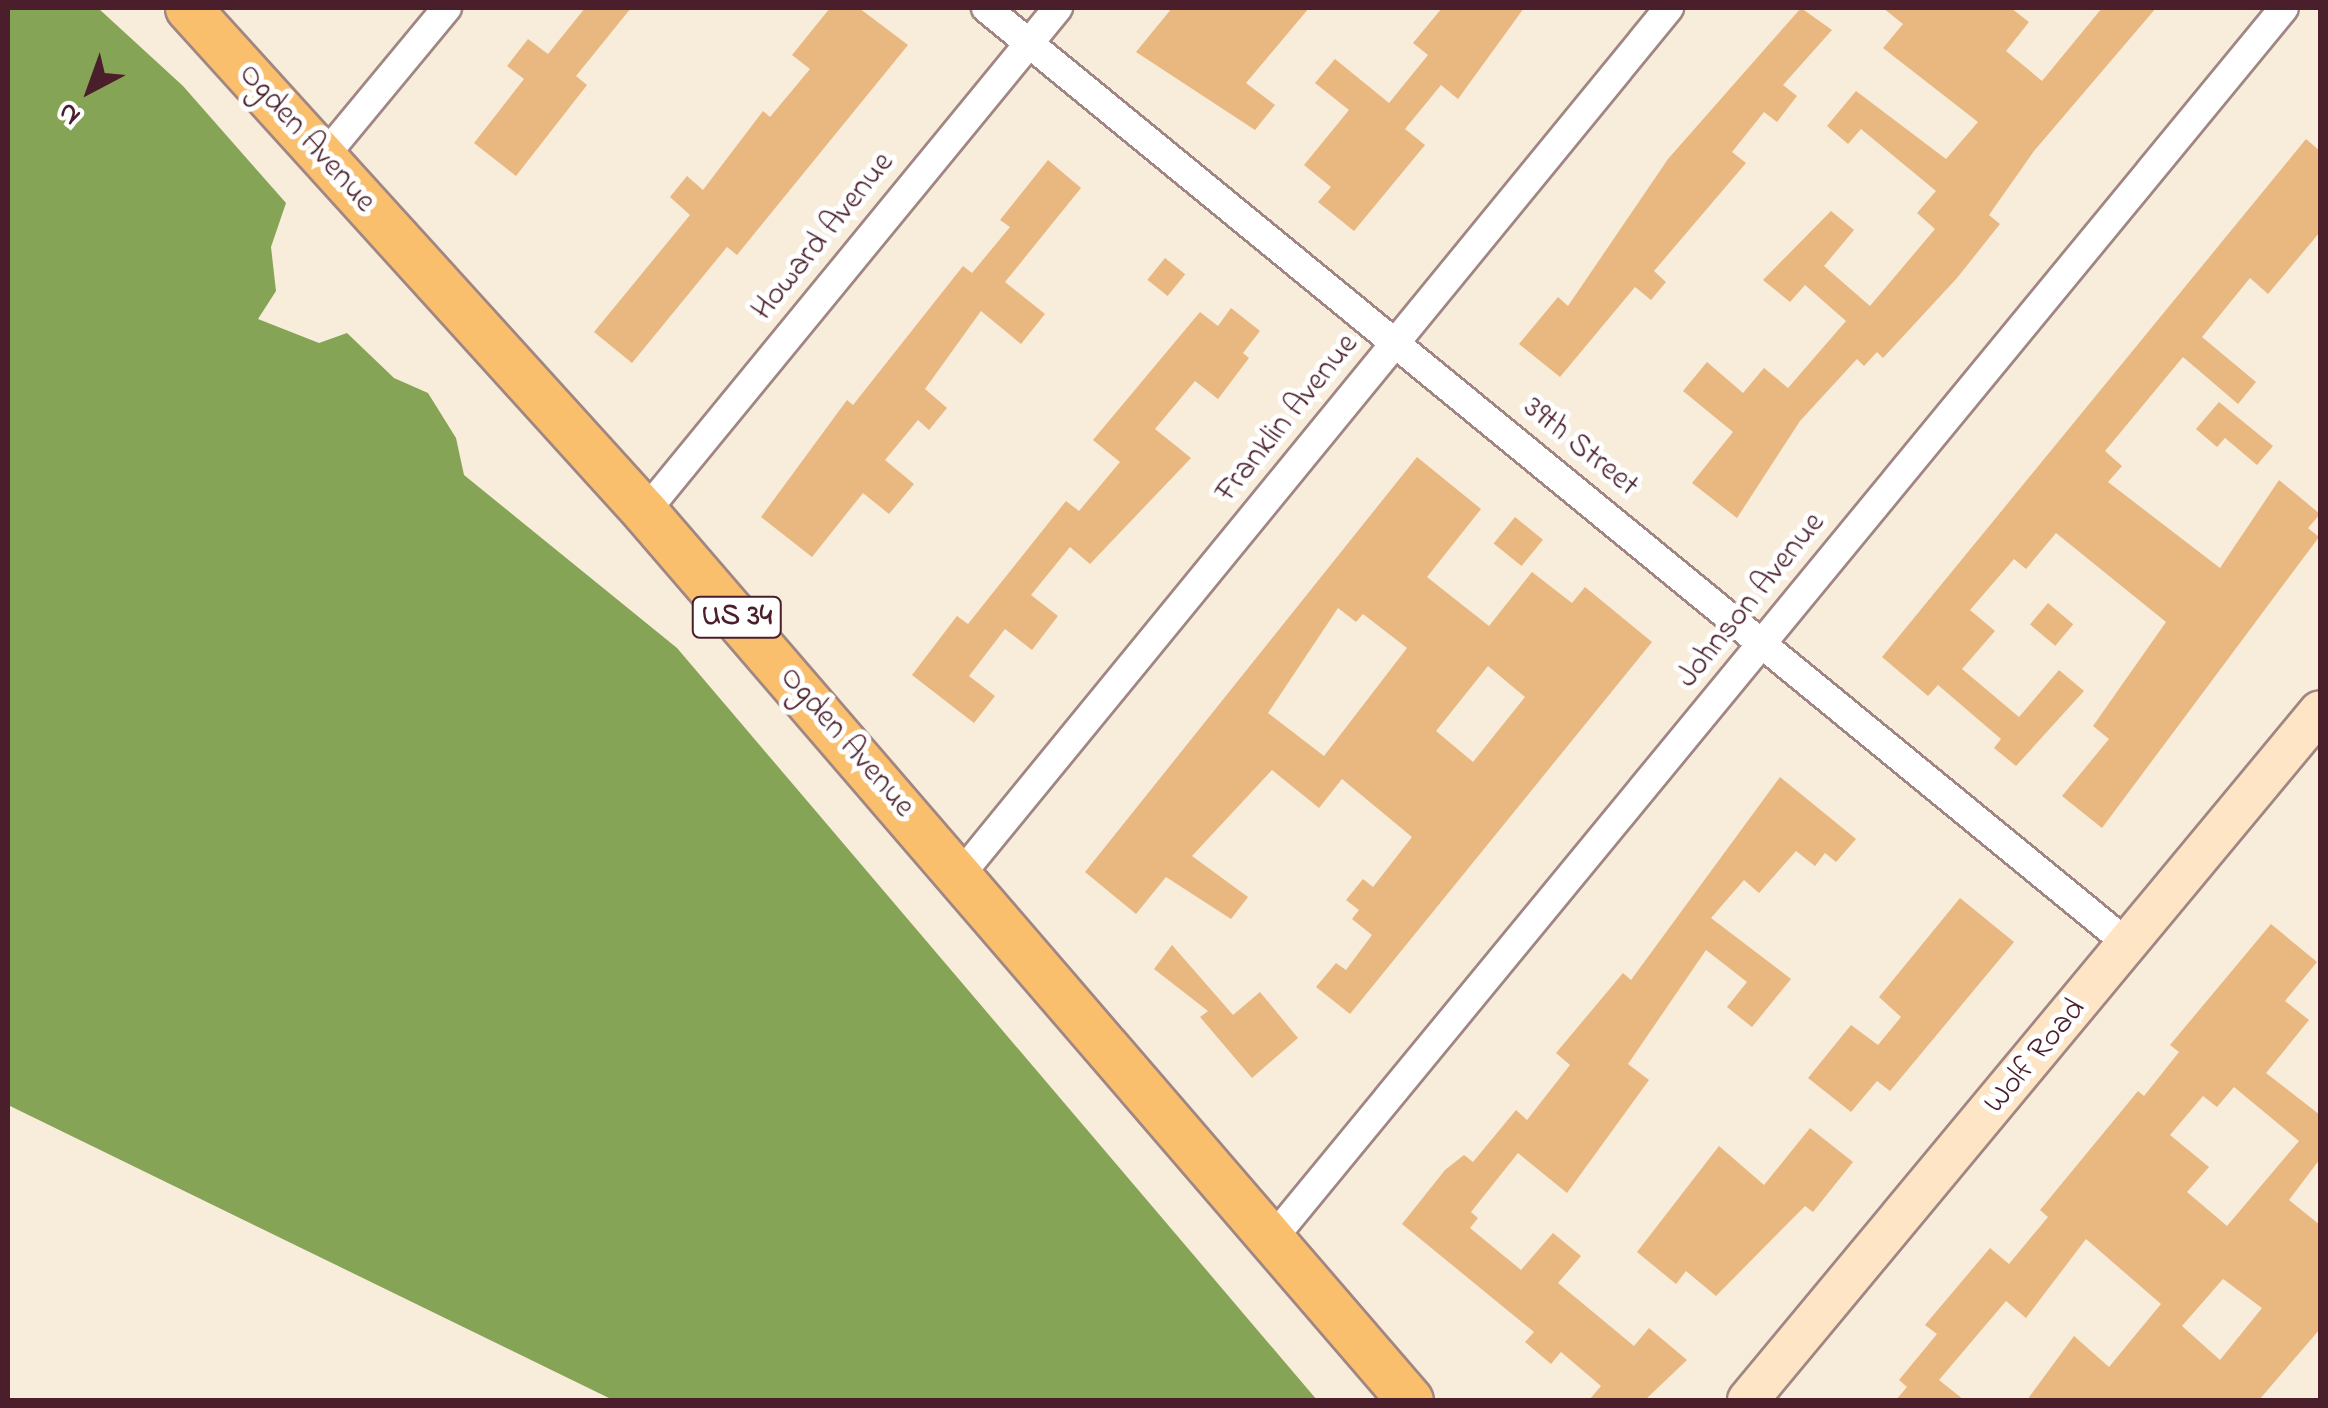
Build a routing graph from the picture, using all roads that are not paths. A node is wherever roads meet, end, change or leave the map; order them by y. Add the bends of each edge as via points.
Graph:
1 (188, 8) edge
2 (446, 8) edge
3 (986, 8) edge
4 (1058, 8) edge
5 (1669, 8) edge
6 (2284, 8) edge
7 (1029, 43) junction
8 (322, 159) junction
9 (1396, 344) junction
10 (645, 512) junction
11 (1764, 642) junction
12 (2320, 711) edge
13 (961, 874) junction
14 (2129, 944) junction
15 (1273, 1238) junction
16 (1410, 1400) edge
17 (1748, 1400) edge

1 - 8 main road, Ogden Avenue / US 34
2 - 8 street
3 - 7 street, 39th Street
4 - 7 street, Howard Avenue
5 - 9 street, Franklin Avenue
6 - 11 street, Johnson Avenue
7 - 9 street, 39th Street
7 - 10 street, Howard Avenue
8 - 10 main road, Ogden Avenue / US 34
9 - 11 street, 39th Street
9 - 13 street, Franklin Avenue
10 - 13 main road, Ogden Avenue / US 34
11 - 14 street, 39th Street
11 - 15 street, Johnson Avenue
12 - 14 main road, Wolf Road
13 - 15 main road, Ogden Avenue / US 34
14 - 17 main road, Wolf Road
15 - 16 main road, Ogden Avenue / US 34

